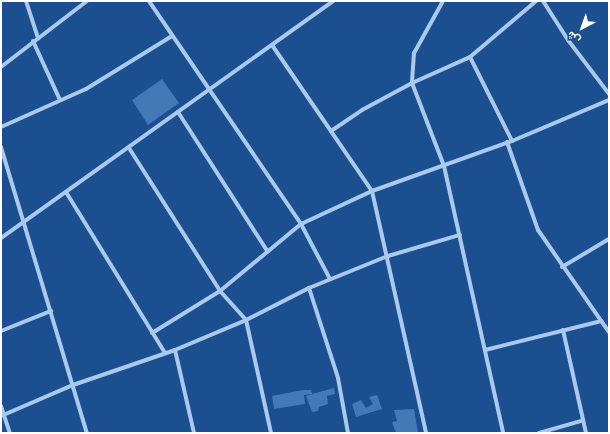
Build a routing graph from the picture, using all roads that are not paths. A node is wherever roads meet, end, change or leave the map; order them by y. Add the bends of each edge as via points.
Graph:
1 (26, 1) edge
2 (87, 1) edge
3 (149, 1) edge
4 (333, 1) edge
5 (443, 1) edge
6 (536, 1) edge
7 (543, 1) edge
8 (172, 36) junction
9 (38, 38) junction
10 (33, 41) junction
11 (272, 45) junction
12 (470, 57) junction
13 (1, 67) edge
14 (412, 83) junction
15 (208, 91) junction
16 (609, 94) edge
17 (60, 100) junction
18 (609, 100) edge
19 (178, 112) junction
20 (1, 127) edge
21 (331, 131) junction
22 (512, 141) junction
23 (507, 142) junction
24 (1, 147) edge
25 (129, 148) junction
26 (444, 166) junction
27 (372, 191) junction
28 (66, 192) junction
29 (24, 222) junction
30 (301, 224) junction
31 (460, 235) junction
32 (1, 238) edge
33 (609, 239) edge
34 (268, 252) junction
35 (388, 256) junction
36 (562, 267) junction
37 (330, 279) junction
38 (309, 288) junction
39 (220, 291) junction
40 (51, 311) junction
41 (246, 320) junction
42 (601, 321) junction
43 (563, 330) junction
44 (1, 331) edge
45 (609, 332) edge
46 (152, 333) junction
47 (175, 350) junction
48 (485, 350) junction
49 (165, 353) junction
50 (73, 385) junction
51 (1, 406) edge
52 (3, 415) edge
53 (581, 421) junction
54 (10, 433) edge
55 (87, 433) edge
56 (194, 433) edge
57 (271, 433) edge
58 (348, 433) edge
59 (426, 433) edge
60 (503, 433) edge
61 (539, 433) edge
62 (586, 433) edge

1 - 9 street
2 - 9 street
3 - 8 street
4 - 11 street
5 - 14 street via 414,53
6 - 12 street
7 - 16 street via 568,40
8 - 15 street
8 - 17 street via 86,89
9 - 10 street
10 - 13 street
10 - 17 street
11 - 15 street
11 - 21 street
12 - 14 street
12 - 22 street
14 - 21 street via 362,110
14 - 26 street
15 - 19 street
15 - 30 street
17 - 20 street
18 - 22 street
19 - 25 street
19 - 34 street
21 - 27 street
22 - 23 street
23 - 26 street
23 - 36 street via 538,230
24 - 29 street
25 - 28 street
25 - 39 street
26 - 27 street
26 - 31 street
27 - 30 street
27 - 35 street
28 - 29 street
28 - 46 street
29 - 32 street
29 - 40 street
30 - 34 street
30 - 37 street
31 - 35 street
31 - 48 street
33 - 36 street
34 - 39 street
35 - 37 street
35 - 59 street
36 - 42 street
37 - 38 street
38 - 41 street
38 - 58 street via 338,378
39 - 41 street
39 - 46 street
40 - 44 street
40 - 50 street
41 - 47 street
41 - 57 street
42 - 43 street
42 - 45 street
43 - 48 street
43 - 53 street
46 - 49 street
47 - 49 street
47 - 56 street
48 - 60 street
49 - 50 street
50 - 52 street
50 - 55 street
51 - 52 street
52 - 54 street
53 - 61 street
53 - 62 street

